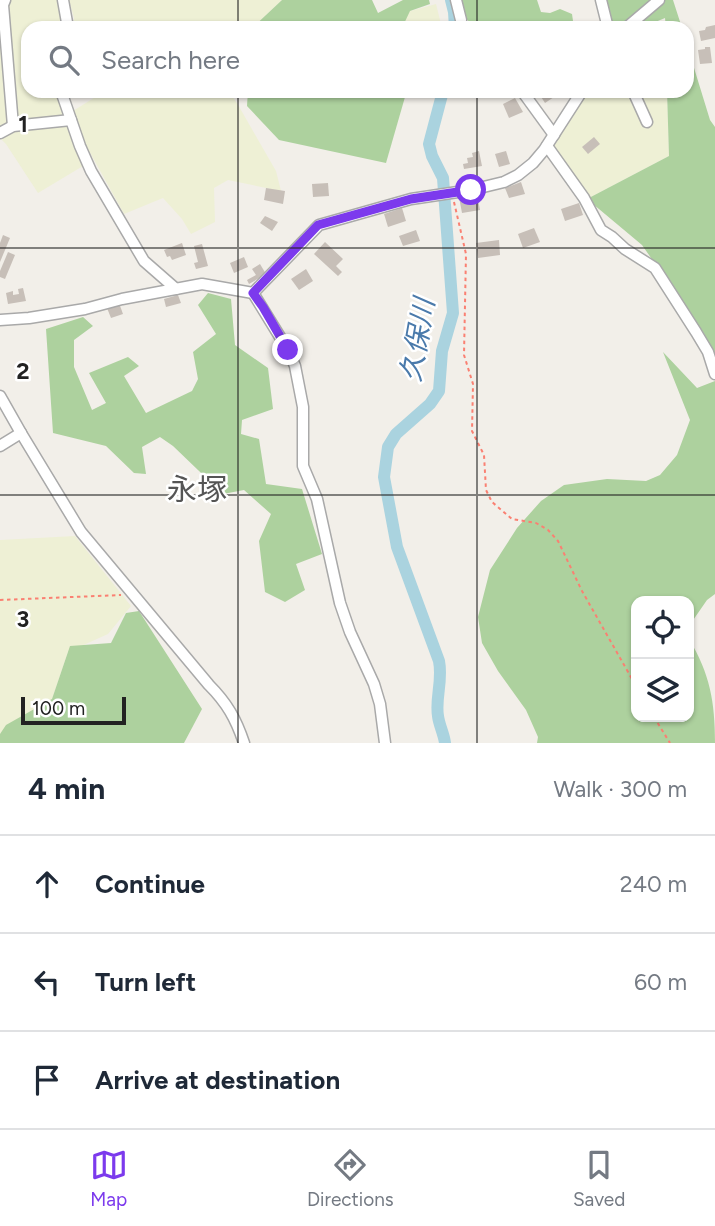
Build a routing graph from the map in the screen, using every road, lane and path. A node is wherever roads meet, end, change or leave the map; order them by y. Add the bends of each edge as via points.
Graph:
1 (5, 0) edge
2 (63, 0) edge
3 (456, 0) edge
4 (601, 0) edge
5 (659, 0) edge
6 (461, 20) dead end
7 (67, 21) edge
8 (606, 21) edge
9 (634, 21) edge
10 (63, 98) edge
11 (527, 98) edge
12 (578, 98) edge
13 (636, 98) edge
14 (71, 120) junction
15 (647, 122) dead end
16 (13, 126) junction
17 (0, 133) edge
18 (554, 135) junction
19 (547, 146) junction
20 (452, 194) junction
21 (176, 289) junction
22 (253, 293) junction
23 (0, 320) edge
24 (715, 374) edge
25 (0, 396) edge
26 (21, 433) junction
27 (0, 446) edge
28 (133, 595) junction
29 (0, 600) edge
30 (631, 677) edge
31 (657, 722) edge
32 (244, 743) edge
33 (385, 743) edge
34 (670, 743) edge

1 - 16 street
2 - 7 street
3 - 6 street
4 - 8 street
5 - 9 street
10 - 14 street
11 - 18 street
12 - 18 street
13 - 15 street
14 - 16 street
14 - 21 street via 91,171 144,261
16 - 17 street
18 - 19 street
19 - 20 street via 533,163 504,182
19 - 24 street via 601,230 654,268 708,352
20 - 22 street via 411,199 318,225
20 - 30 path via 466,254 464,355 473,384 472,431 484,455 486,490 492,502 512,519 536,523 558,541
21 - 22 street via 202,284
21 - 23 street via 85,309
22 - 33 street via 295,366 303,407 303,466 317,499 340,603 380,704
25 - 26 street
26 - 27 street
26 - 28 street via 81,532
28 - 29 path
28 - 32 street via 221,697 237,721
31 - 34 path

